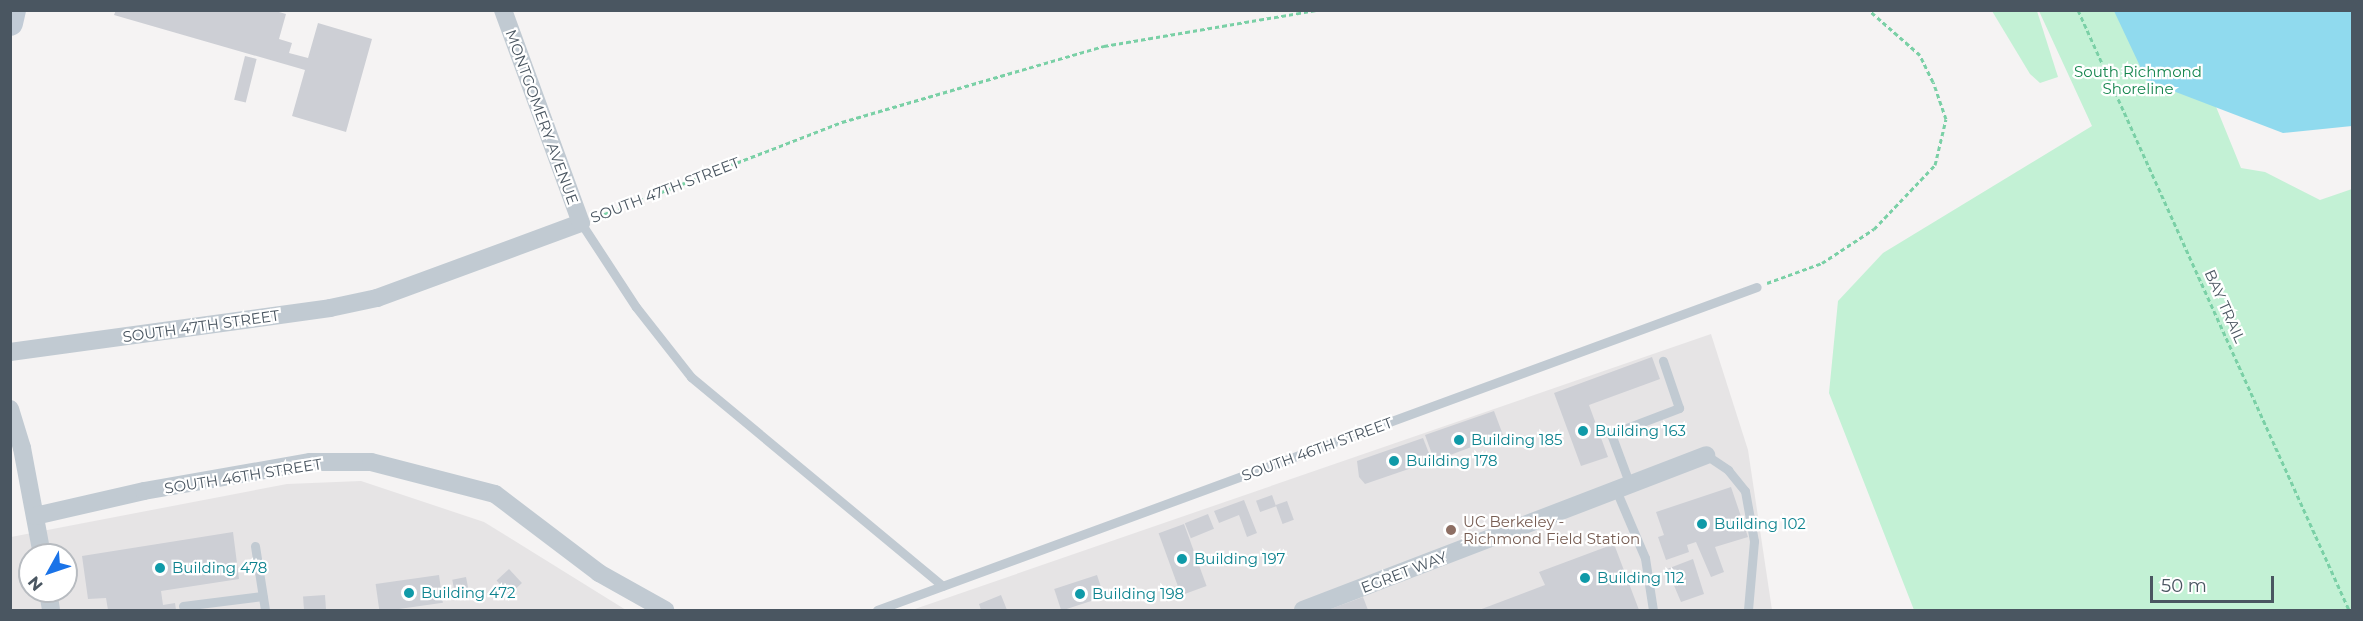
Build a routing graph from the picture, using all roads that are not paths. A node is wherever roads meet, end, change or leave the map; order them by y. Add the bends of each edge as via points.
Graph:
1 (13, 10) edge
2 (503, 10) edge
3 (10, 23) edge
4 (581, 223) junction
5 (1757, 287) road end
6 (10, 352) edge
7 (1664, 361) dead end
8 (10, 409) edge
9 (1706, 455) joint
10 (1623, 487) junction
11 (35, 516) junction
12 (40, 543) edge
13 (255, 546) dead end
14 (943, 586) junction
15 (262, 596) junction
16 (183, 606) dead end
17 (265, 610) edge
18 (665, 610) edge
19 (877, 610) edge
20 (1303, 610) edge
21 (1653, 610) edge
22 (1748, 610) edge

1 - 3 street
2 - 4 street, MONTGOMERY AVENUE
4 - 6 street, SOUTH 47TH STREET via 378,298
4 - 14 lane via 636,307 691,377
5 - 14 lane, SOUTH 46TH STREET
7 - 10 lane via 1679,408 1611,434
8 - 11 street
9 - 10 street, EGRET WAY
9 - 22 lane via 1728,470 1745,491 1754,541
10 - 20 street, EGRET WAY
10 - 21 lane via 1645,558
11 - 12 street
11 - 18 street, SOUTH 46TH STREET via 144,491 310,462 371,462 495,494 599,573
13 - 15 lane
14 - 19 lane, SOUTH 46TH STREET
15 - 16 lane
15 - 17 lane

